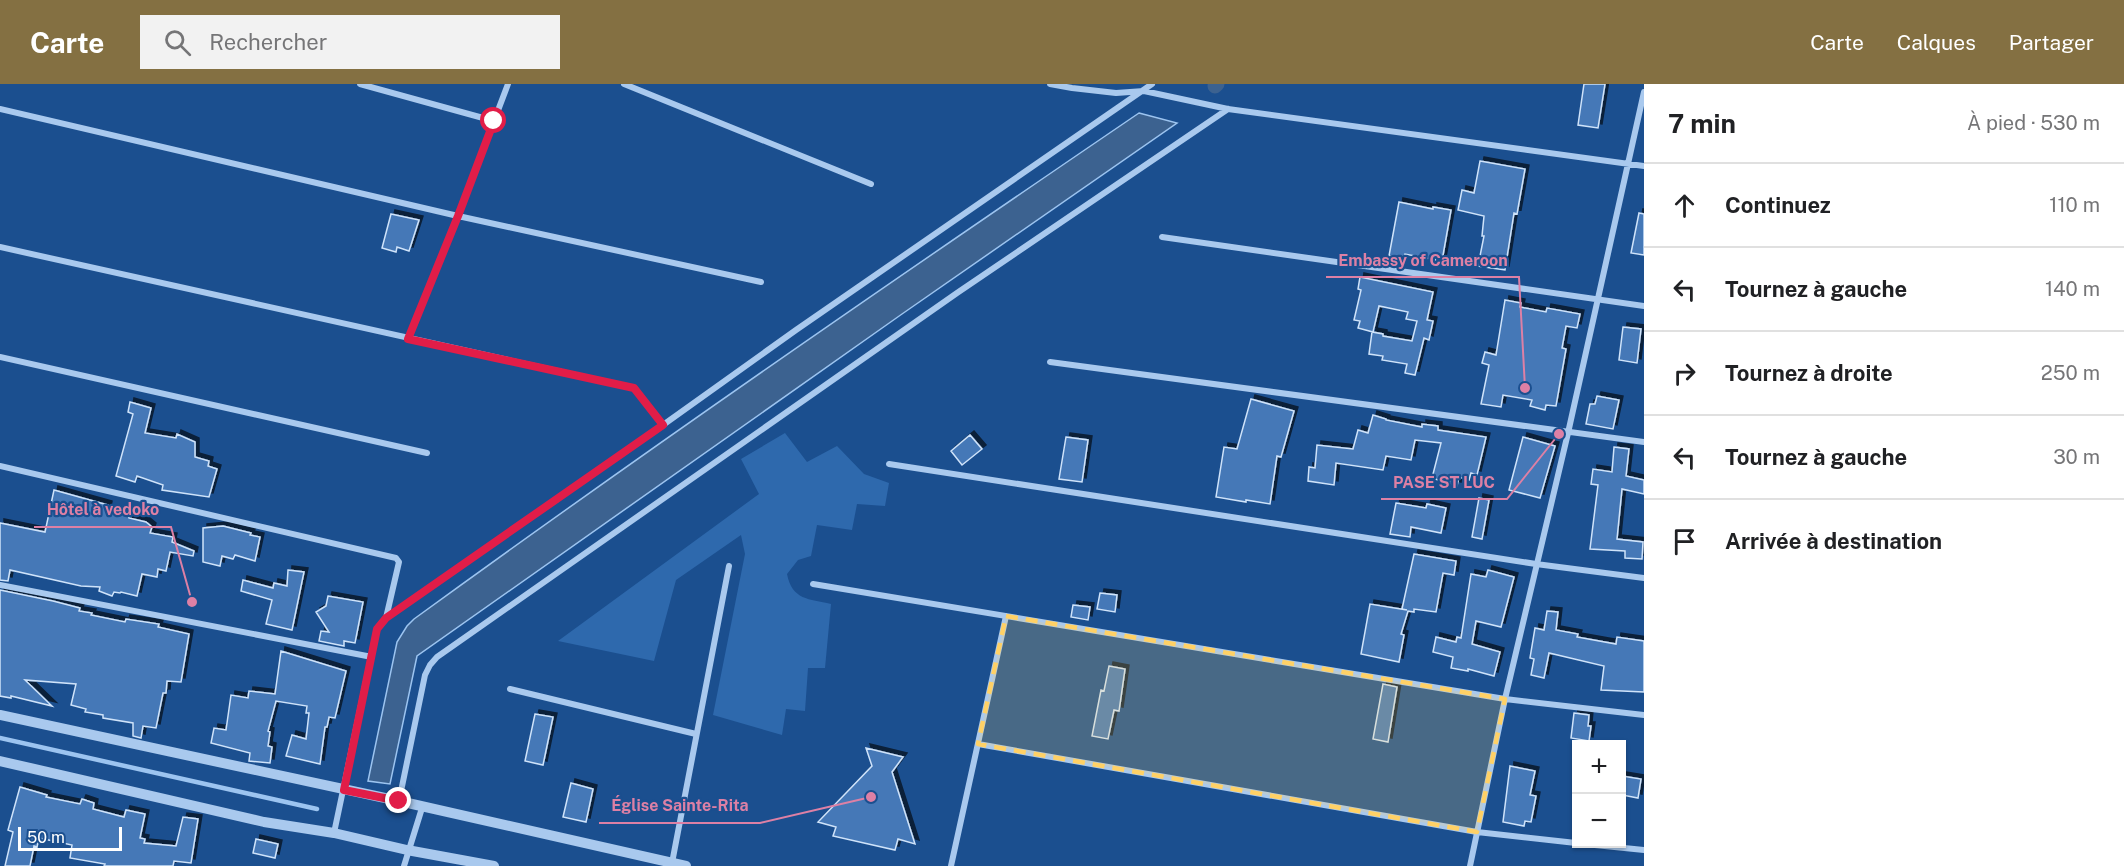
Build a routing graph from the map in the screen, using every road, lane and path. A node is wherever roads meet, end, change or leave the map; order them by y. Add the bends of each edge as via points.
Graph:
1 (360, 84) edge
2 (508, 84) edge
3 (624, 84) edge
4 (1050, 84) edge
5 (1152, 84) edge
6 (1144, 91) junction
7 (1644, 92) edge
8 (0, 109) edge
9 (1228, 109) junction
10 (494, 121) junction
11 (1628, 164) junction
12 (1644, 166) edge
13 (871, 184) dead end
14 (458, 216) junction
15 (1162, 237) dead end
16 (0, 247) edge
17 (761, 282) dead end
18 (1598, 300) junction
19 (1644, 306) edge
20 (408, 339) junction
21 (0, 357) edge
22 (1050, 362) dead end
23 (663, 425) junction
24 (1568, 433) junction
25 (1644, 442) edge
26 (427, 453) dead end
27 (889, 464) dead end
28 (0, 466) edge
29 (1536, 564) junction
30 (729, 566) dead end
31 (1644, 578) edge
32 (813, 584) dead end
33 (0, 585) edge
34 (1006, 616) junction
35 (386, 618) junction
36 (372, 657) junction
37 (510, 689) dead end
38 (1505, 699) junction
39 (0, 715) edge
40 (1644, 715) edge
41 (696, 734) junction
42 (978, 744) junction
43 (0, 762) edge
44 (344, 790) junction
45 (399, 801) junction
46 (422, 807) junction
47 (1477, 832) junction
48 (334, 833) junction
49 (1572, 843) edge
50 (1626, 848) edge
51 (407, 850) junction
52 (1644, 850) edge
53 (672, 863) junction
54 (404, 866) edge
55 (494, 866) edge
56 (686, 866) edge
57 (951, 866) edge
58 (1470, 866) edge

1 - 10 street
2 - 10 street
3 - 13 street
4 - 6 street via 1116,93
5 - 6 street
6 - 9 street
6 - 23 street
7 - 11 street
8 - 14 street
9 - 11 street
9 - 45 street via 957,293 437,657 425,675
10 - 14 street
11 - 12 street
11 - 18 street
14 - 17 street
14 - 20 street
15 - 18 street
16 - 20 street
18 - 19 street
18 - 24 street
20 - 23 street via 634,388
21 - 26 street
22 - 24 street
23 - 35 street
24 - 25 street
24 - 29 street
27 - 29 street
28 - 35 street via 396,558 399,562
29 - 31 street
29 - 38 street
30 - 41 street
32 - 34 street
33 - 36 street
34 - 38 street
34 - 42 street
35 - 36 street via 377,629
36 - 44 street
37 - 41 street
38 - 40 street
38 - 47 street
39 - 44 street
41 - 53 street
42 - 47 street
42 - 57 street
43 - 48 street via 264,822
44 - 45 street
44 - 48 street
45 - 46 street
46 - 51 street
46 - 53 street
47 - 49 street
47 - 58 street
48 - 51 street
50 - 52 street
51 - 54 street
51 - 55 street
53 - 56 street

